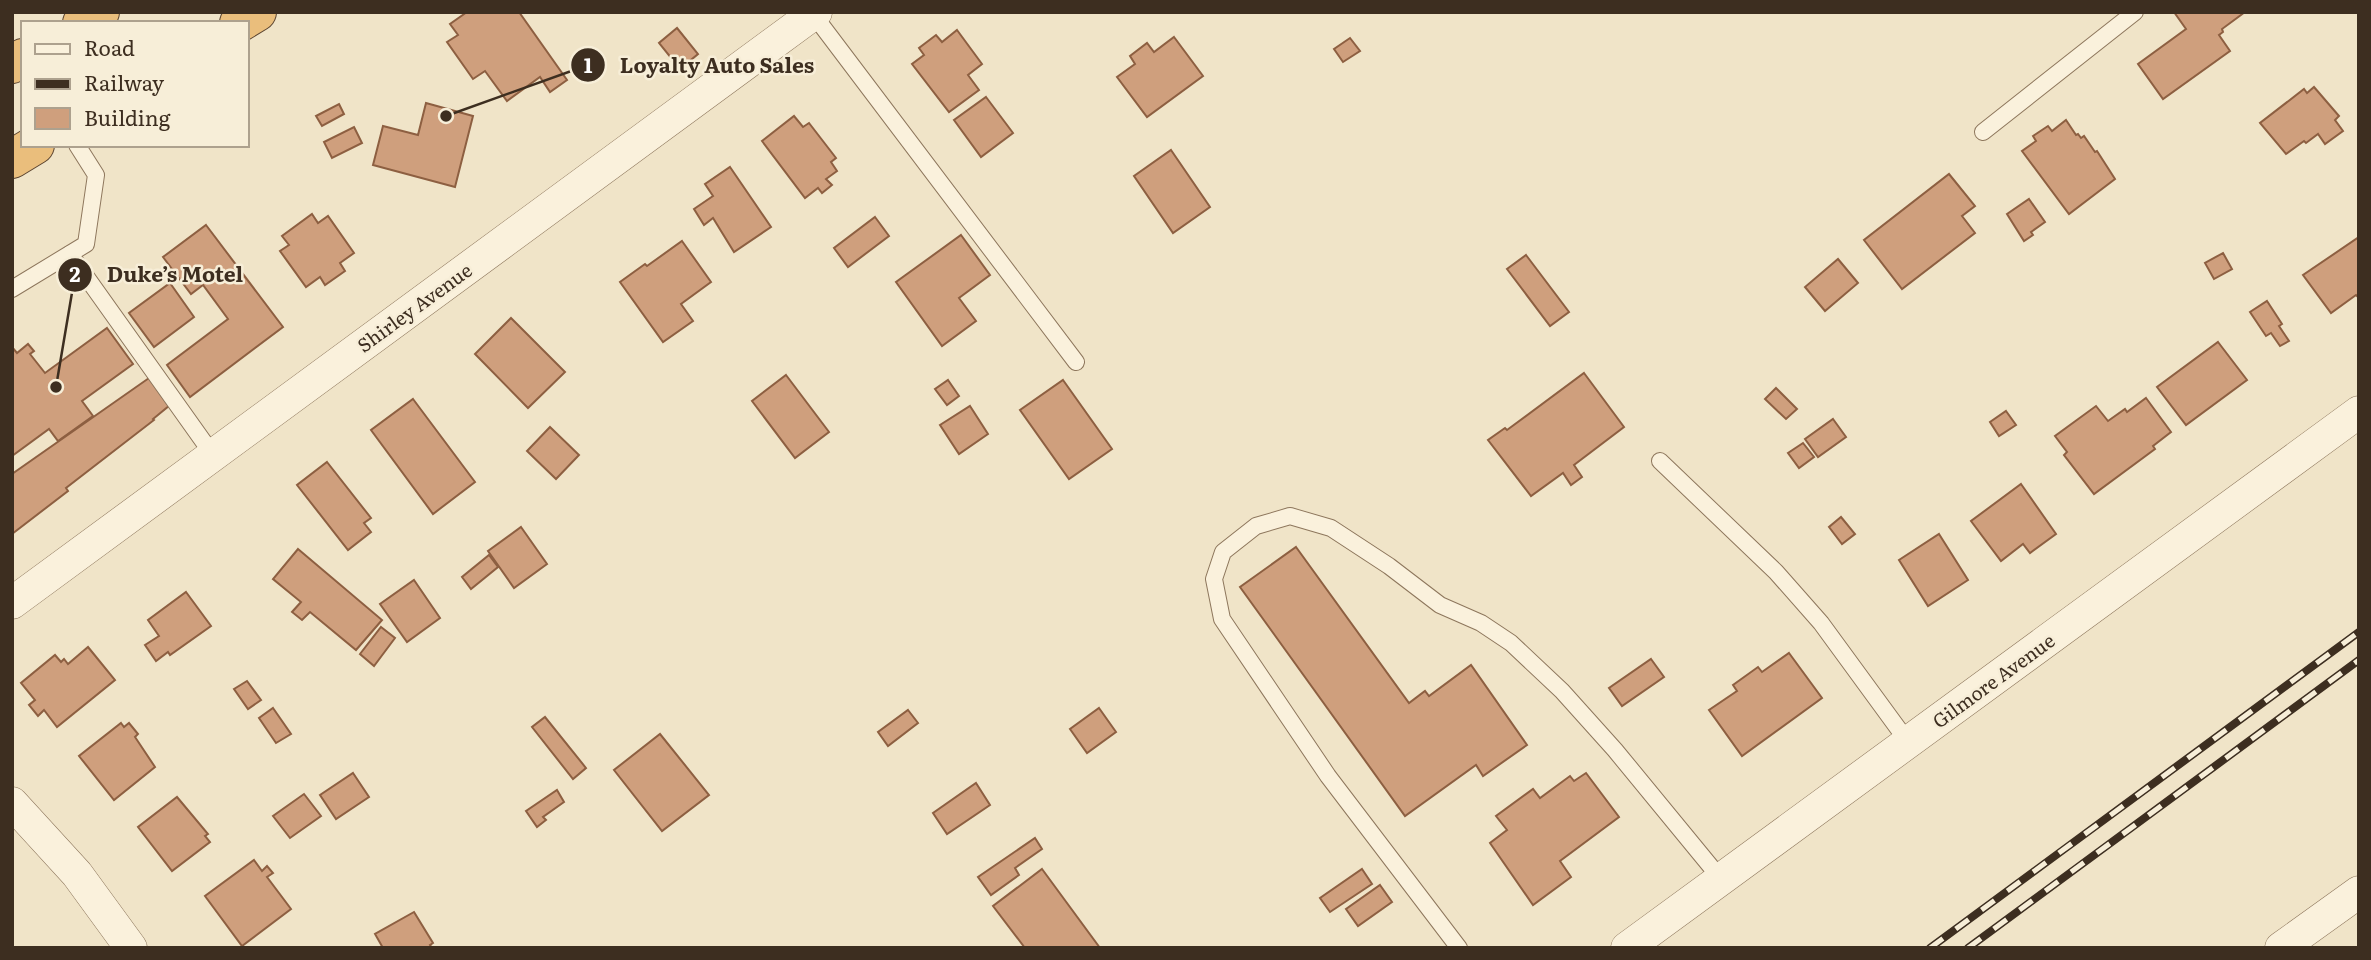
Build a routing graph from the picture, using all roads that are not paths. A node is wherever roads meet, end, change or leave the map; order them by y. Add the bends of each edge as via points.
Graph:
1 (2135, 12) edge
2 (815, 13) edge
3 (1983, 132) dead end
4 (32, 147) edge
5 (78, 147) edge
6 (12, 159) edge
7 (70, 254) junction
8 (12, 289) edge
9 (1076, 362) dead end
10 (2359, 412) edge
11 (213, 456) junction
12 (1660, 461) dead end
13 (12, 603) edge
14 (1908, 742) junction
15 (12, 803) edge
16 (1721, 879) junction
17 (2359, 891) edge
18 (131, 948) edge
19 (1459, 948) edge
20 (1627, 948) edge
21 (2281, 948) edge

1 - 3 lane
2 - 9 lane
2 - 11 street, Shirley Avenue
4 - 6 highway
5 - 7 lane via 96,175 86,244
7 - 8 lane
7 - 11 lane
10 - 14 street, Gilmore Avenue
11 - 13 street, Shirley Avenue
12 - 14 lane via 1776,572 1821,623
14 - 16 street, Gilmore Avenue
15 - 18 street via 77,874
16 - 19 lane via 1615,750 1511,643 1440,605 1331,528 1290,516 1256,526 1223,552 1214,579 1222,619 1328,776
16 - 20 street, Gilmore Avenue
17 - 21 street

